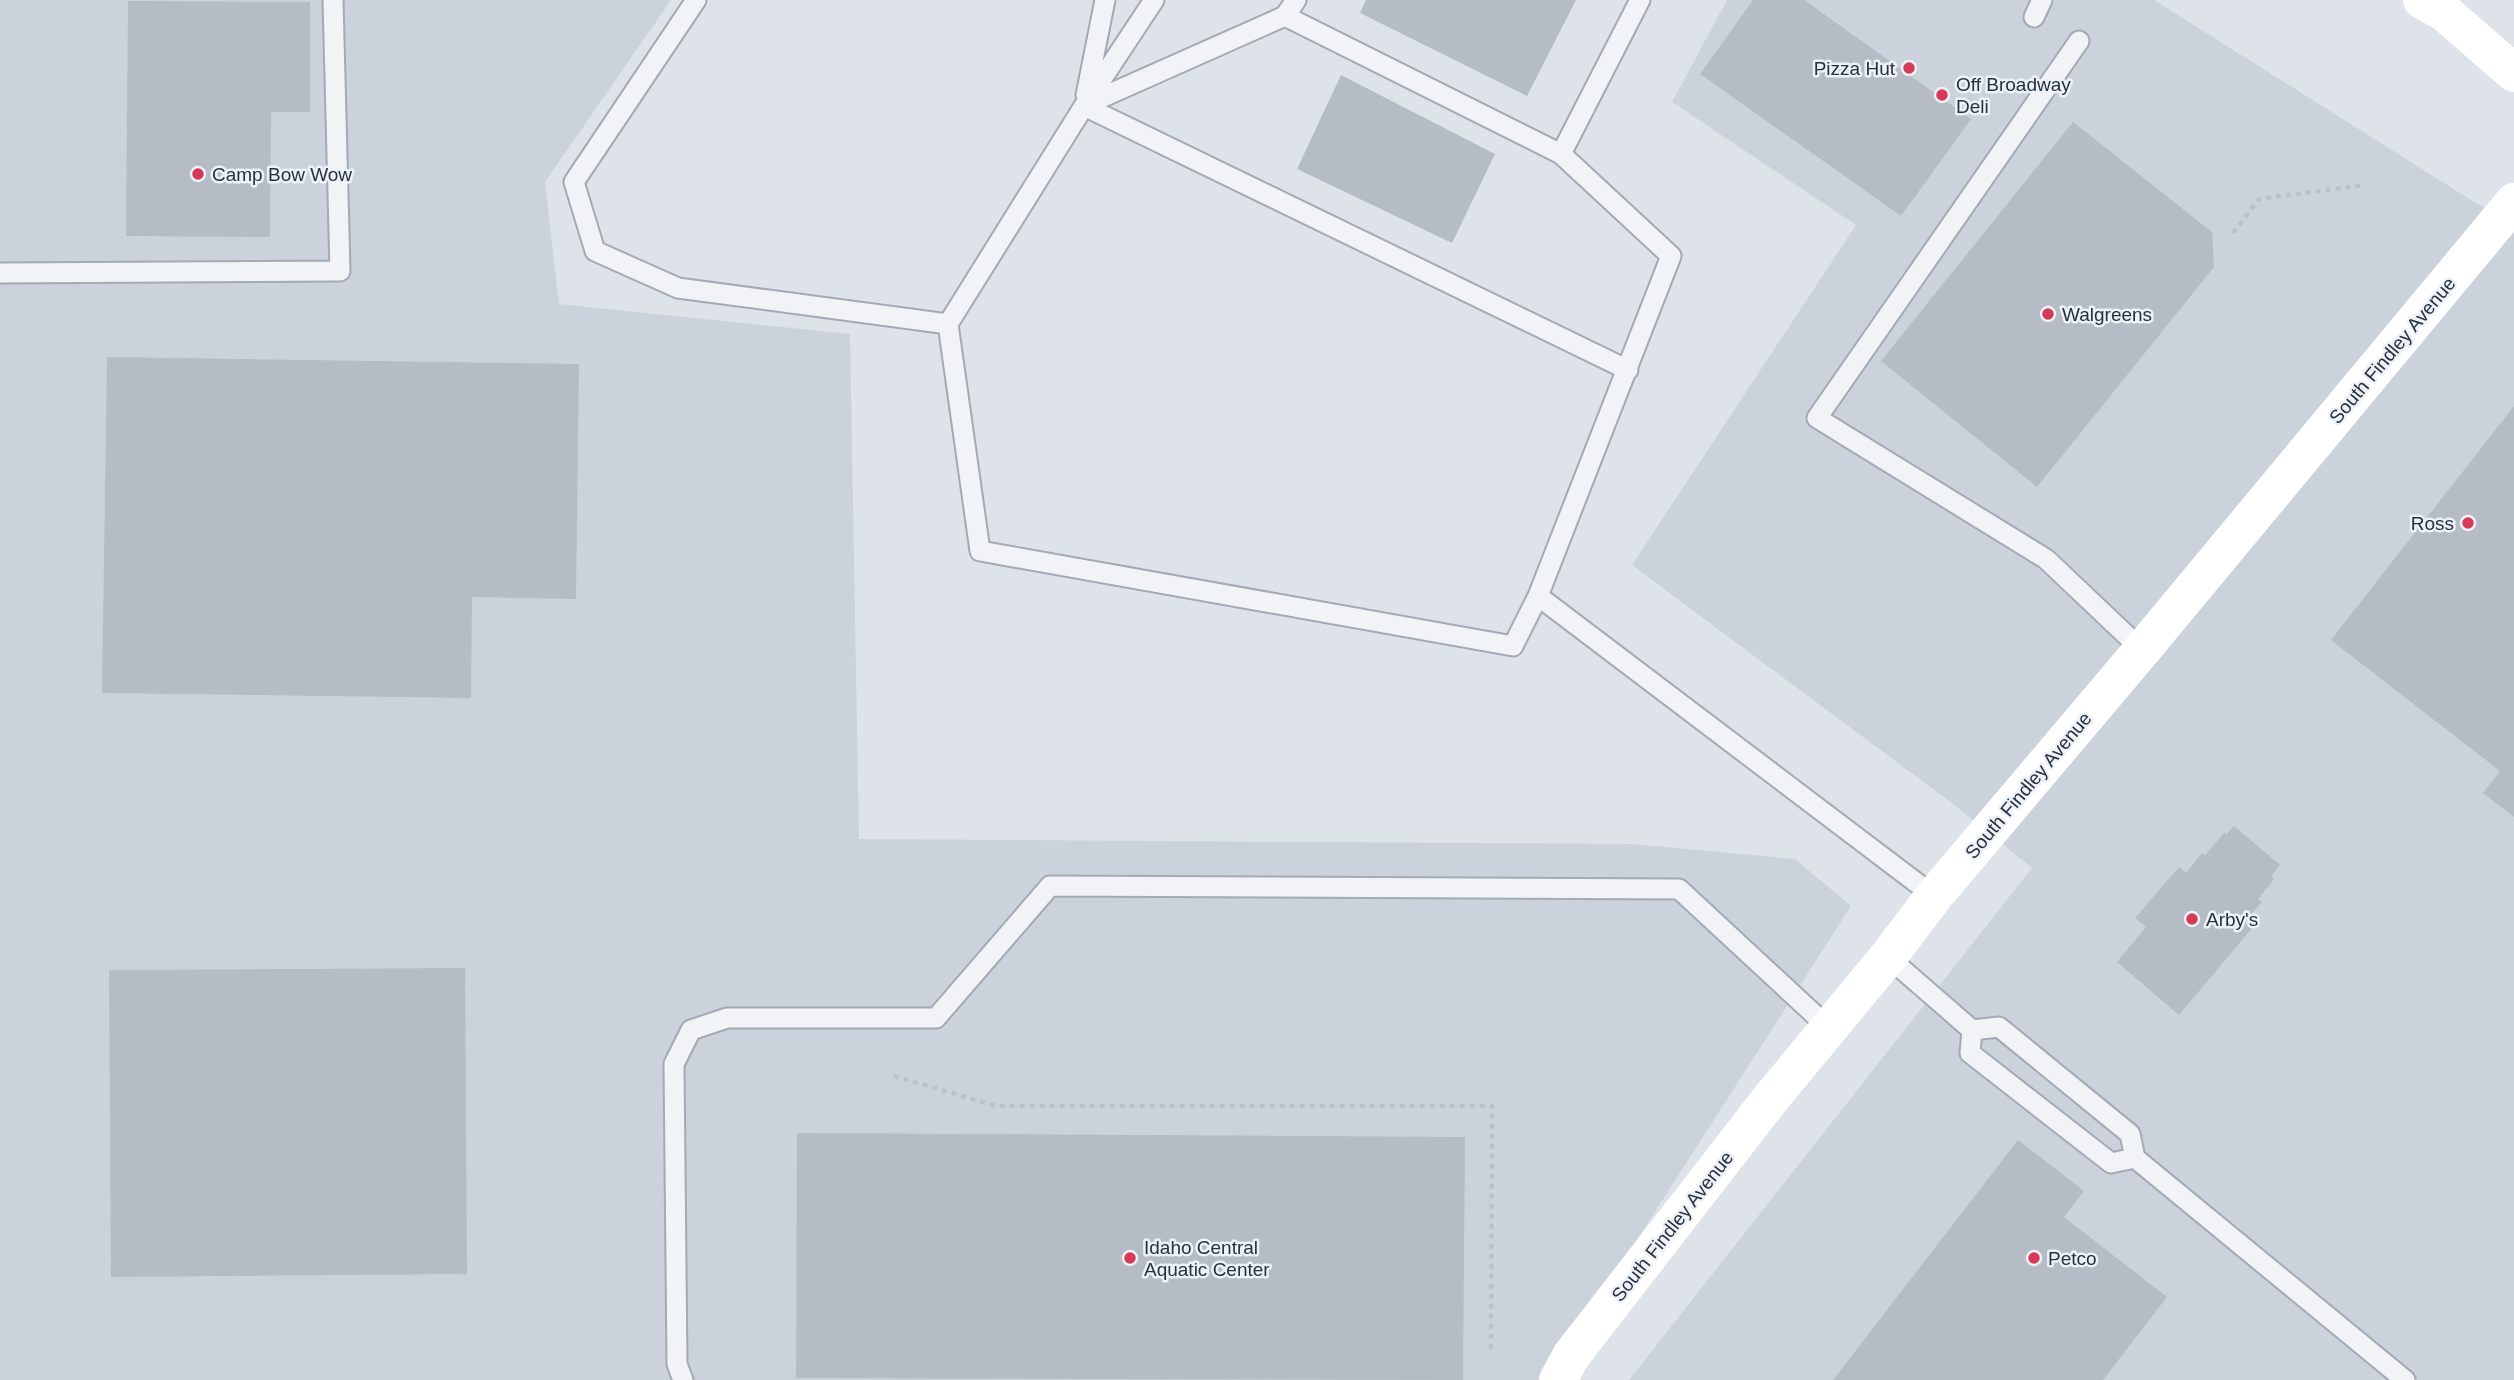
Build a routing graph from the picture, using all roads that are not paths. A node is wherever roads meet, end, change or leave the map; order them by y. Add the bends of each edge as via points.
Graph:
1 (333, 0) edge
2 (696, 0) edge
3 (1105, 0) edge
4 (1154, 0) edge
5 (1640, 0) edge
6 (2422, 0) edge
7 (1291, 8) edge
8 (2079, 41) dead end
9 (2514, 73) edge
10 (1084, 106) junction
11 (1561, 154) junction
12 (2514, 202) edge
13 (0, 273) edge
14 (948, 324) junction
15 (1628, 370) junction
16 (1538, 596) junction
17 (2142, 650) junction
18 (1934, 896) junction
19 (1888, 957) junction
20 (1829, 1028) junction
21 (1972, 1030) junction
22 (2135, 1158) junction
23 (683, 1380) edge
24 (1558, 1380) edge
25 (2405, 1380) edge

1 - 13 lane via 340,271
2 - 14 lane via 574,182 595,251 678,288
3 - 10 lane
4 - 10 lane
5 - 11 lane
6 - 9 street via 2444,12
7 - 10 lane
7 - 11 lane
8 - 17 lane via 1817,418 2046,559
10 - 14 lane
10 - 15 lane
11 - 15 lane via 1671,256
12 - 17 street, South Findley Avenue
14 - 16 lane via 980,551 1513,646
15 - 16 lane
16 - 18 lane
17 - 18 street, South Findley Avenue
18 - 19 street, South Findley Avenue
19 - 20 street, South Findley Avenue
19 - 21 lane
20 - 23 lane via 1679,889 1049,886 936,1018 727,1018 691,1030 674,1064 677,1364
20 - 24 street, South Findley Avenue via 1571,1356
21 - 22 lane via 1999,1027 2130,1134
21 - 22 lane via 1970,1053 2111,1163
22 - 25 lane

